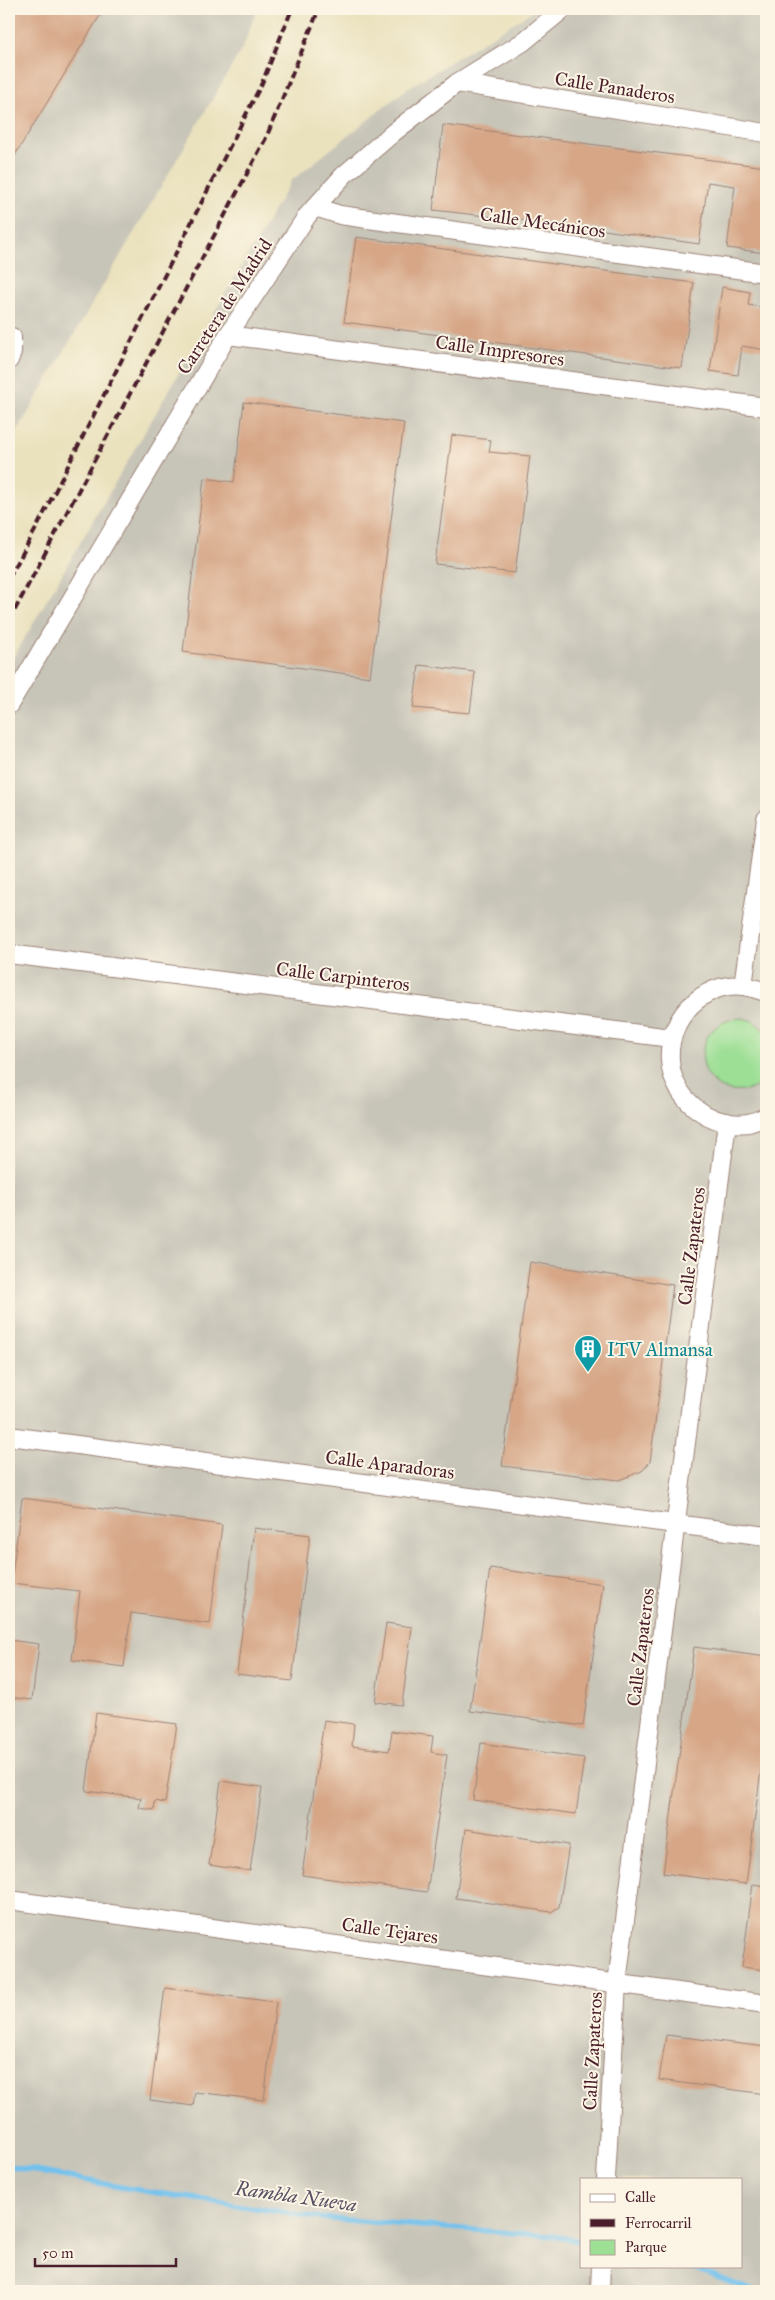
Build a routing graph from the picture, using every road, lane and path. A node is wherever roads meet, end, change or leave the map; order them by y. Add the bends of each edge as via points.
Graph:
1 (563, 9) edge
2 (457, 83) junction
3 (766, 133) edge
4 (315, 208) junction
5 (766, 274) edge
6 (228, 335) junction
7 (12, 337) dead end
8 (9, 360) edge
9 (766, 407) edge
10 (9, 705) edge
11 (766, 819) edge
12 (9, 954) edge
13 (744, 986) junction
14 (766, 992) edge
15 (671, 1038) junction
16 (766, 1117) edge
17 (727, 1122) junction
18 (9, 1436) edge
19 (677, 1523) junction
20 (766, 1536) edge
21 (9, 1900) edge
22 (617, 1983) junction
23 (766, 2004) edge
24 (606, 2178) edge
25 (601, 2268) edge
26 (600, 2291) edge

1 - 2 street, Carretera de Madrid via 523,42
2 - 3 street, Calle Panaderos
2 - 4 street, Carretera de Madrid via 344,175
4 - 5 street, Calle Mecánicos via 340,215
4 - 6 street, Carretera de Madrid
6 - 9 street, Calle Impresores
6 - 10 street, Carretera de Madrid
7 - 8 street
11 - 13 street
12 - 15 street, Calle Carpinteros
13 - 14 street
13 - 15 street via 724,987 698,999 678,1020
15 - 17 street via 670,1061 675,1083 688,1102 706,1115
16 - 17 street via 748,1122
17 - 19 street, Calle Zapateros
18 - 19 street, Calle Aparadoras
19 - 20 street, Calle Aparadoras
19 - 22 street, Calle Zapateros
21 - 22 street, Calle Tejares
22 - 23 street, Calle Tejares
22 - 24 street, Calle Zapateros
25 - 26 street

